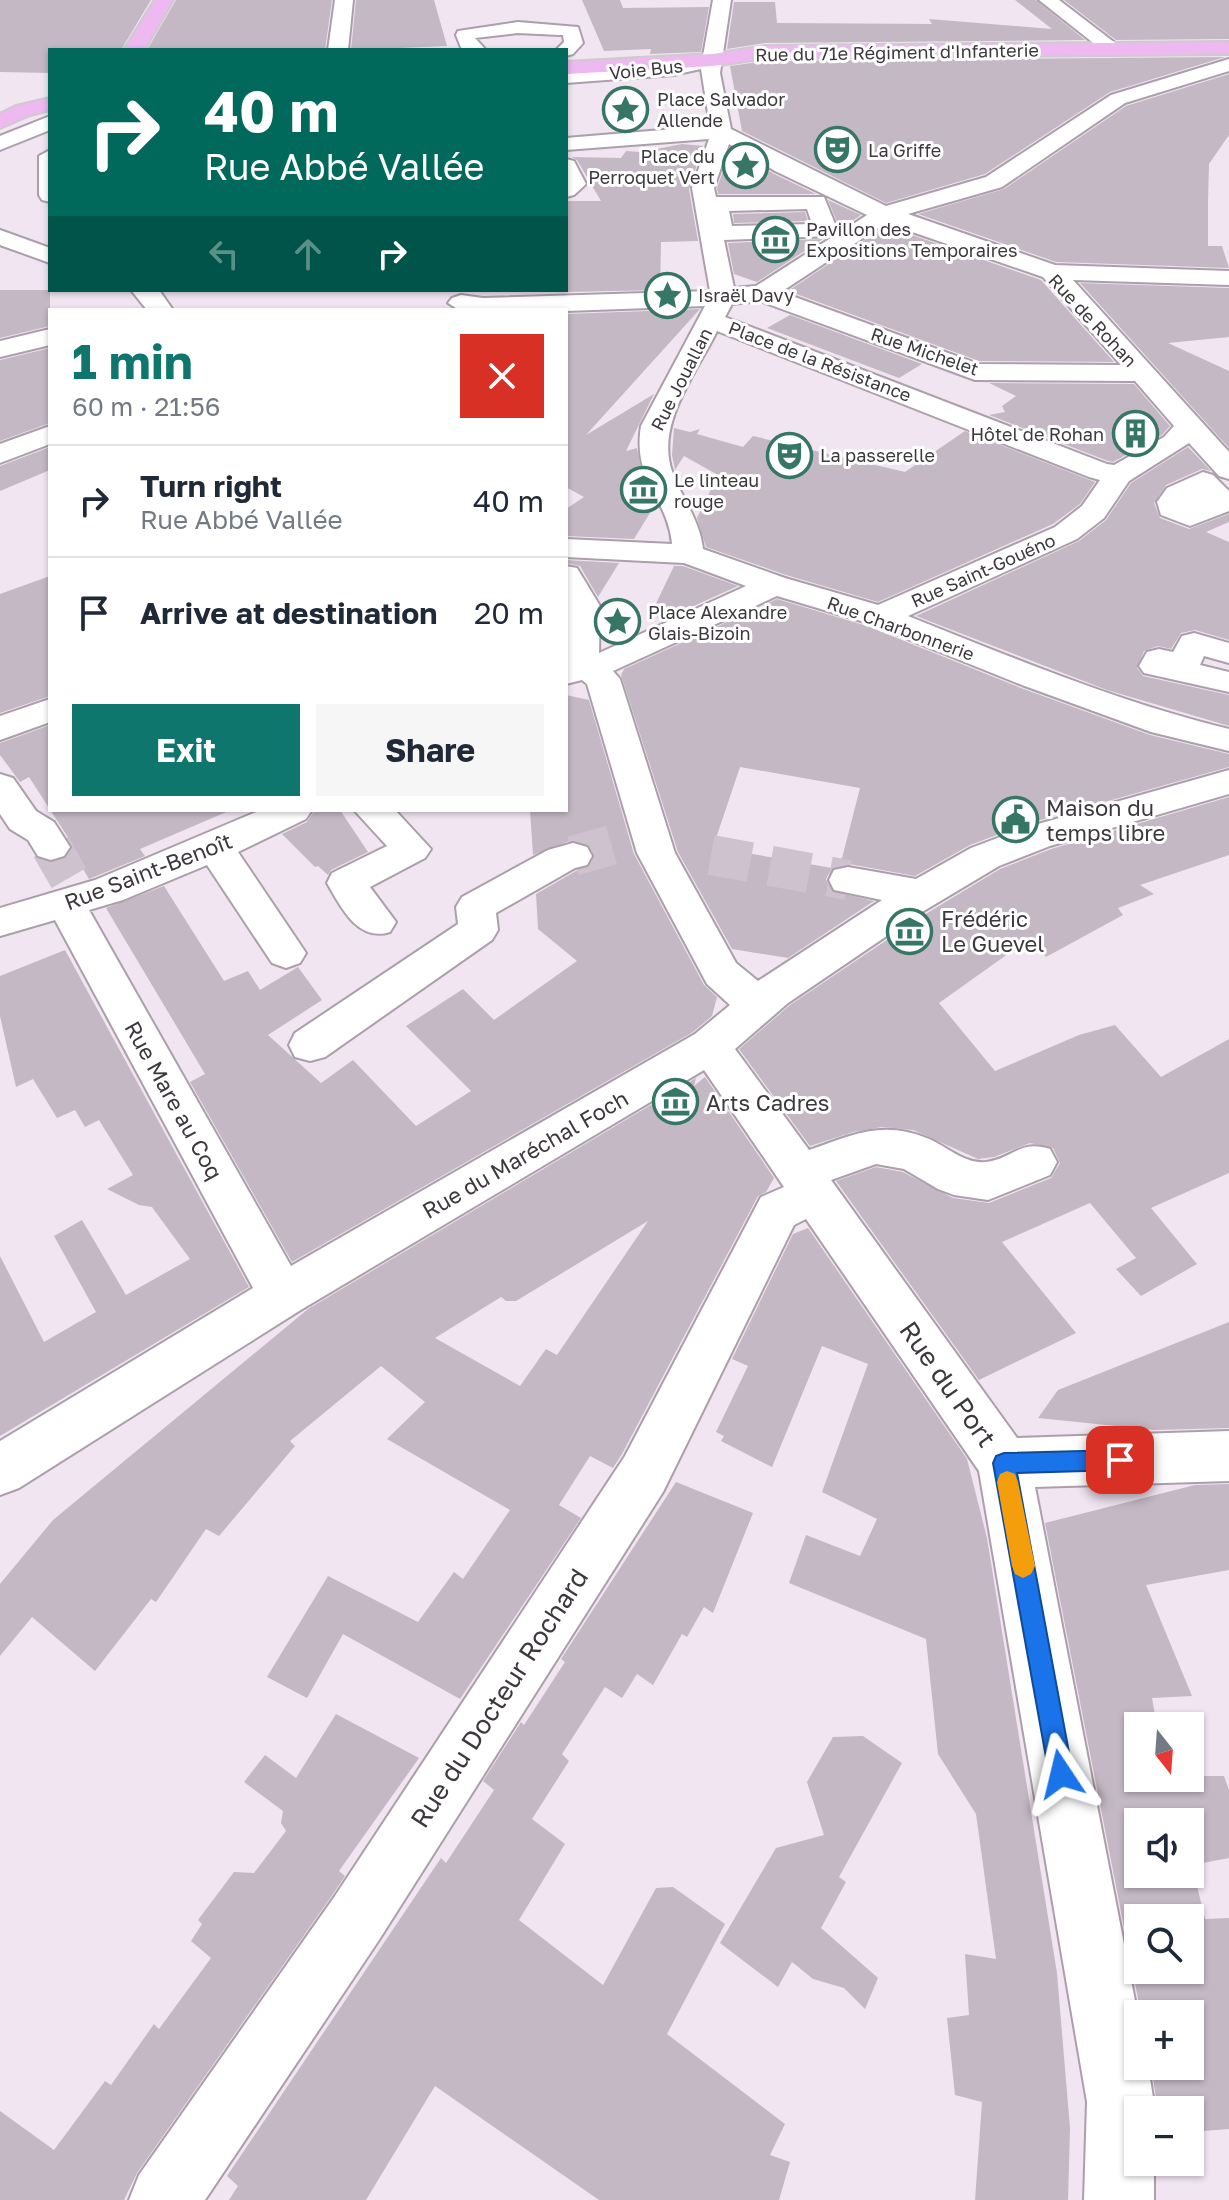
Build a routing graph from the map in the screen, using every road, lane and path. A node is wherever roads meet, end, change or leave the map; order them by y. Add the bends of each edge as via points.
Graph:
1 (164, 0) edge
2 (344, 0) edge
3 (708, 0) edge
4 (722, 0) edge
5 (1048, 0) edge
6 (570, 46) edge
7 (472, 47) edge
8 (135, 48) edge
9 (338, 48) edge
10 (1229, 48) edge
11 (1113, 49) junction
12 (713, 60) junction
13 (1229, 65) edge
14 (568, 68) edge
15 (568, 77) edge
16 (1177, 79) junction
17 (1218, 88) dead end
18 (42, 110) edge
19 (0, 122) edge
20 (721, 133) junction
21 (0, 144) edge
22 (568, 144) edge
23 (0, 153) edge
24 (568, 170) edge
25 (568, 189) edge
26 (884, 214) junction
27 (0, 237) edge
28 (48, 255) edge
29 (1052, 272) junction
30 (1229, 278) edge
31 (762, 293) junction
32 (723, 296) junction
33 (458, 301) edge
34 (703, 310) junction
35 (48, 337) edge
36 (0, 349) edge
37 (975, 372) junction
38 (1143, 373) junction
39 (930, 403) junction
40 (1189, 426) junction
41 (1229, 430) edge
42 (48, 435) edge
43 (0, 454) edge
44 (1229, 470) edge
45 (1118, 475) junction
46 (688, 554) junction
47 (568, 566) edge
48 (568, 571) edge
49 (774, 585) junction
50 (880, 616) junction
51 (1229, 653) edge
52 (576, 671) edge
53 (1229, 682) edge
54 (48, 711) edge
55 (0, 729) edge
56 (1229, 740) edge
57 (1229, 782) edge
58 (0, 786) edge
59 (289, 812) edge
60 (375, 812) edge
61 (215, 847) junction
62 (573, 856) tunnel mouth
63 (848, 880) tunnel mouth
64 (66, 883) junction
65 (921, 894) junction
66 (0, 922) edge
67 (376, 922) dead end
68 (286, 953) dead end
69 (757, 1004) junction
70 (310, 1045) dead end
71 (710, 1046) junction
72 (1034, 1162) dead end
73 (809, 1183) junction
74 (282, 1296) junction
75 (1229, 1456) edge
76 (1004, 1463) junction
77 (0, 1470) edge
78 (164, 2200) edge
79 (1119, 2200) edge

1 - 8 main road
2 - 9 street
3 - 12 street via 697,53
4 - 12 street, Voie Bus
5 - 11 street
6 - 7 street
10 - 11 main road, Rue du 71e Régiment d'Infanterie
11 - 12 main road, Rue du 71e Régiment d'Infanterie via 765,52
12 - 14 main road, Rue du 71e Régiment d'Infanterie
12 - 15 street, Voie Bus via 673,69
12 - 20 street via 710,77
13 - 16 street
16 - 17 street
16 - 26 street via 1118,99 994,182
18 - 19 main road
18 - 21 street
18 - 23 street
20 - 22 street
20 - 26 street, Rue de Rohan
20 - 32 street via 703,188
24 - 25 street via 575,184
26 - 29 street, Rue de Rohan
26 - 31 street
27 - 28 street
29 - 30 street
29 - 38 street, Rue de Rohan
31 - 32 street
31 - 37 street, Rue Michelet
32 - 34 street, Rue Jouallan
33 - 34 street via 483,306
34 - 39 street, Place de la Résistance via 747,333
34 - 46 street, Rue Jouallan via 644,427 658,476 689,537
35 - 36 street
37 - 38 street, Rue Michelet
37 - 39 street
38 - 40 street, Rue de Rohan
39 - 45 street, Place de la Résistance
40 - 41 street
40 - 44 street, Rue de Rohan
40 - 45 street, Rue Saint-Gouéno via 1174,443
42 - 43 street
45 - 50 street, Rue Saint-Gouéno via 1093,512 1066,533
46 - 47 street, Rue Charbonnerie via 609,551
46 - 49 street, Rue Charbonnerie
48 - 52 street via 584,606 582,656
49 - 50 street, Rue Charbonnerie
49 - 52 street
50 - 56 street, Rue Charbonnerie via 1134,714
51 - 53 street via 1194,643 1184,664 1159,659 1156,666
52 - 69 street via 603,679 639,838 656,853 721,973
54 - 55 street
57 - 65 street, Rue du Maréchal Foch via 1024,842 985,857
58 - 64 street, Rue Mare au Coq via 23,820 41,831
59 - 61 street, Rue Saint-Benoît
60 - 67 street via 412,849 346,883
61 - 64 street, Rue Saint-Benoît
61 - 68 street
62 - 70 street via 476,907 478,930
63 - 65 street
64 - 66 street, Rue Saint-Benoît
64 - 74 street, Rue Mare au Coq
65 - 69 street, Rue du Maréchal Foch
69 - 71 street, Rue du Maréchal Foch
71 - 73 street, Rue du Port
71 - 74 street, Rue du Maréchal Foch
72 - 73 street, Rue du Docteur Rochard via 988,1181 954,1176 914,1152 875,1146
73 - 76 street, Rue du Port
73 - 78 street, Rue du Docteur Rochard via 777,1211 644,1474 357,1918
74 - 77 street, Rue du Maréchal Foch
75 - 76 street
76 - 79 street, Rue du Port via 1121,2102

